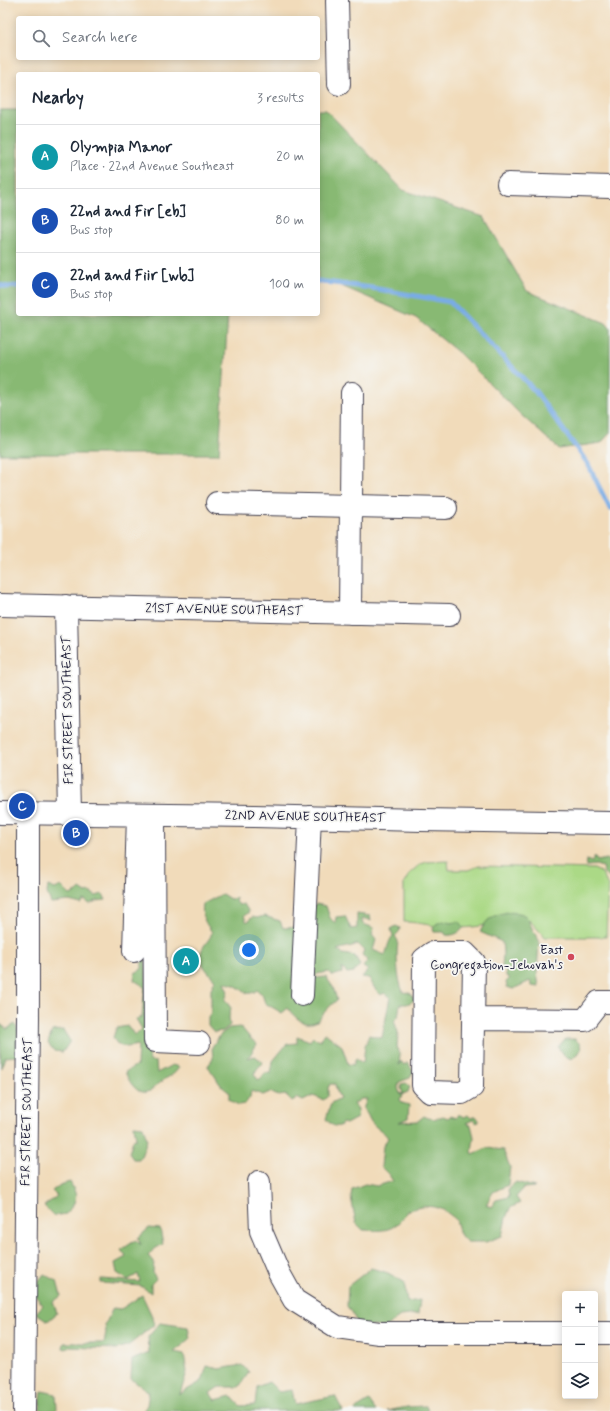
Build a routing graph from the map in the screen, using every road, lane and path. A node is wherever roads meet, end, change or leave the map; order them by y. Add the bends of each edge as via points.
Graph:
1 (338, 0) edge
2 (339, 84) dead end
3 (508, 184) dead end
4 (610, 187) edge
5 (352, 393) dead end
6 (217, 503) dead end
7 (351, 507) junction
8 (446, 508) dead end
9 (0, 605) edge
10 (66, 606) junction
11 (350, 613) junction
12 (449, 615) dead end
13 (0, 813) edge
14 (28, 814) junction
15 (70, 814) junction
16 (146, 815) junction
17 (310, 817) junction
18 (610, 823) edge
19 (134, 952) dead end
20 (302, 995) dead end
21 (610, 1002) edge
22 (474, 1019) junction
23 (199, 1043) dead end
24 (259, 1182) dead end
25 (562, 1333) edge
26 (598, 1333) edge
27 (610, 1333) edge
28 (24, 1411) edge

1 - 2 street
3 - 4 street
5 - 7 street
6 - 7 street
7 - 8 street
7 - 11 street
9 - 10 street, 21ST AVENUE SOUTHEAST
10 - 11 street, 21ST AVENUE SOUTHEAST
10 - 15 street, FIR STREET SOUTHEAST
11 - 12 street, 21ST AVENUE SOUTHEAST
13 - 14 street, 22ND AVENUE SOUTHEAST
14 - 15 street, 22ND AVENUE SOUTHEAST
14 - 28 street, FIR STREET SOUTHEAST
15 - 16 street, 22ND AVENUE SOUTHEAST
16 - 17 street, 22ND AVENUE SOUTHEAST
16 - 19 street
16 - 23 street via 155,1042
17 - 18 street, 22ND AVENUE SOUTHEAST
17 - 20 street
21 - 22 street via 599,1002 585,1020
22 - 22 street via 474,962 466,953 432,953 424,959 422,1085 430,1092 462,1093 472,1087
24 - 25 street via 261,1231 279,1273 294,1300 337,1327 379,1333
26 - 27 street

